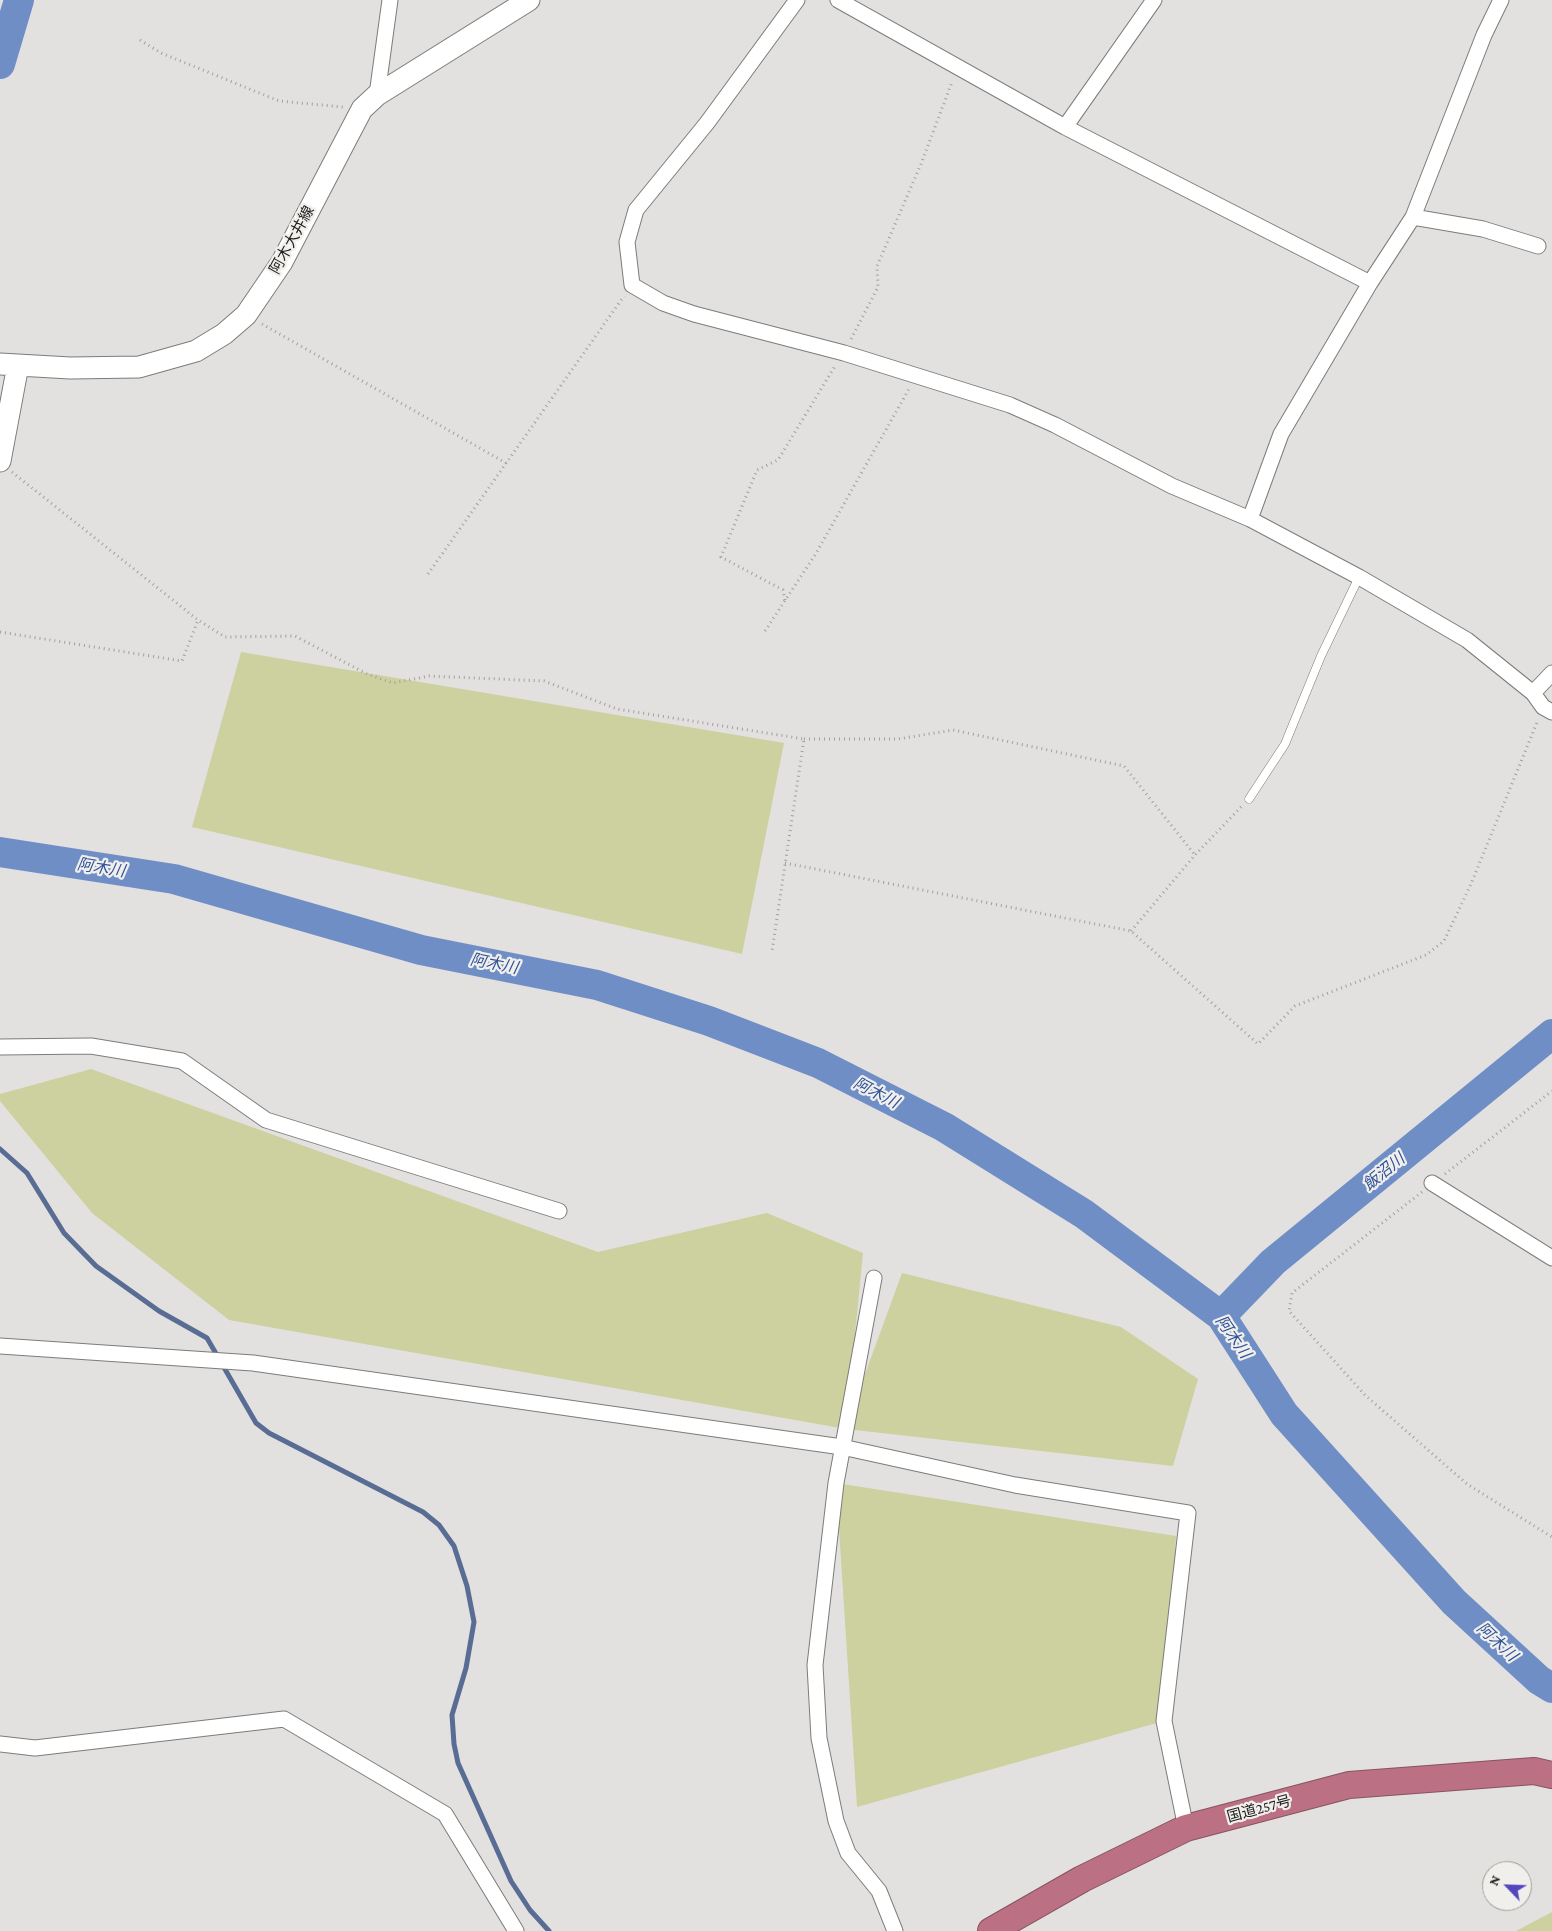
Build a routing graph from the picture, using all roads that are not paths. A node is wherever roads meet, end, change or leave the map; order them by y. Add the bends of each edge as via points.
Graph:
1 (390, 0) edge
2 (529, 0) edge
3 (797, 0) edge
4 (839, 0) edge
5 (1154, 0) edge
6 (1501, 0) edge
7 (370, 102) junction
8 (1065, 127) junction
9 (1413, 217) junction
10 (1538, 246) dead end
11 (1370, 283) junction
12 (9, 365) edge
13 (4, 464) edge
14 (1250, 519) junction
15 (1359, 577) junction
16 (1552, 672) edge
17 (1533, 693) junction
18 (1547, 710) edge
19 (1249, 799) road end
20 (0, 1047) edge
21 (1432, 1184) road end
22 (559, 1211) dead end
23 (1552, 1258) edge
24 (874, 1278) dead end
25 (0, 1346) edge
26 (842, 1447) junction
27 (0, 1744) edge
28 (1552, 1774) edge
29 (1186, 1828) junction
30 (516, 1931) edge
31 (895, 1931) edge
32 (991, 1931) edge

1 - 7 street
2 - 7 main road
3 - 14 street via 707,123 636,210 626,242 632,285 663,303 694,314 844,353 1019,409 1172,486
4 - 8 street
5 - 8 street
6 - 9 street via 1484,35
7 - 12 main road, 阿木大井線 via 282,262 246,315 224,334 196,351 139,367
8 - 11 street
9 - 10 street via 1482,229
9 - 11 street
11 - 14 street via 1281,434
12 - 13 main road
14 - 15 street
15 - 17 street via 1467,640
15 - 19 lane via 1321,656 1285,744
16 - 17 street
17 - 18 street
20 - 22 street via 91,1046 182,1061 266,1120
21 - 23 street
24 - 26 street
25 - 26 street via 253,1363
26 - 29 street via 1015,1485 1188,1513 1164,1720
26 - 31 street via 815,1666 819,1738 836,1821 848,1852 879,1891
27 - 30 street via 35,1748 284,1719 445,1814
28 - 29 highway, 国道257号 via 1534,1770 1349,1785
29 - 32 highway, 国道257号 via 1082,1878

